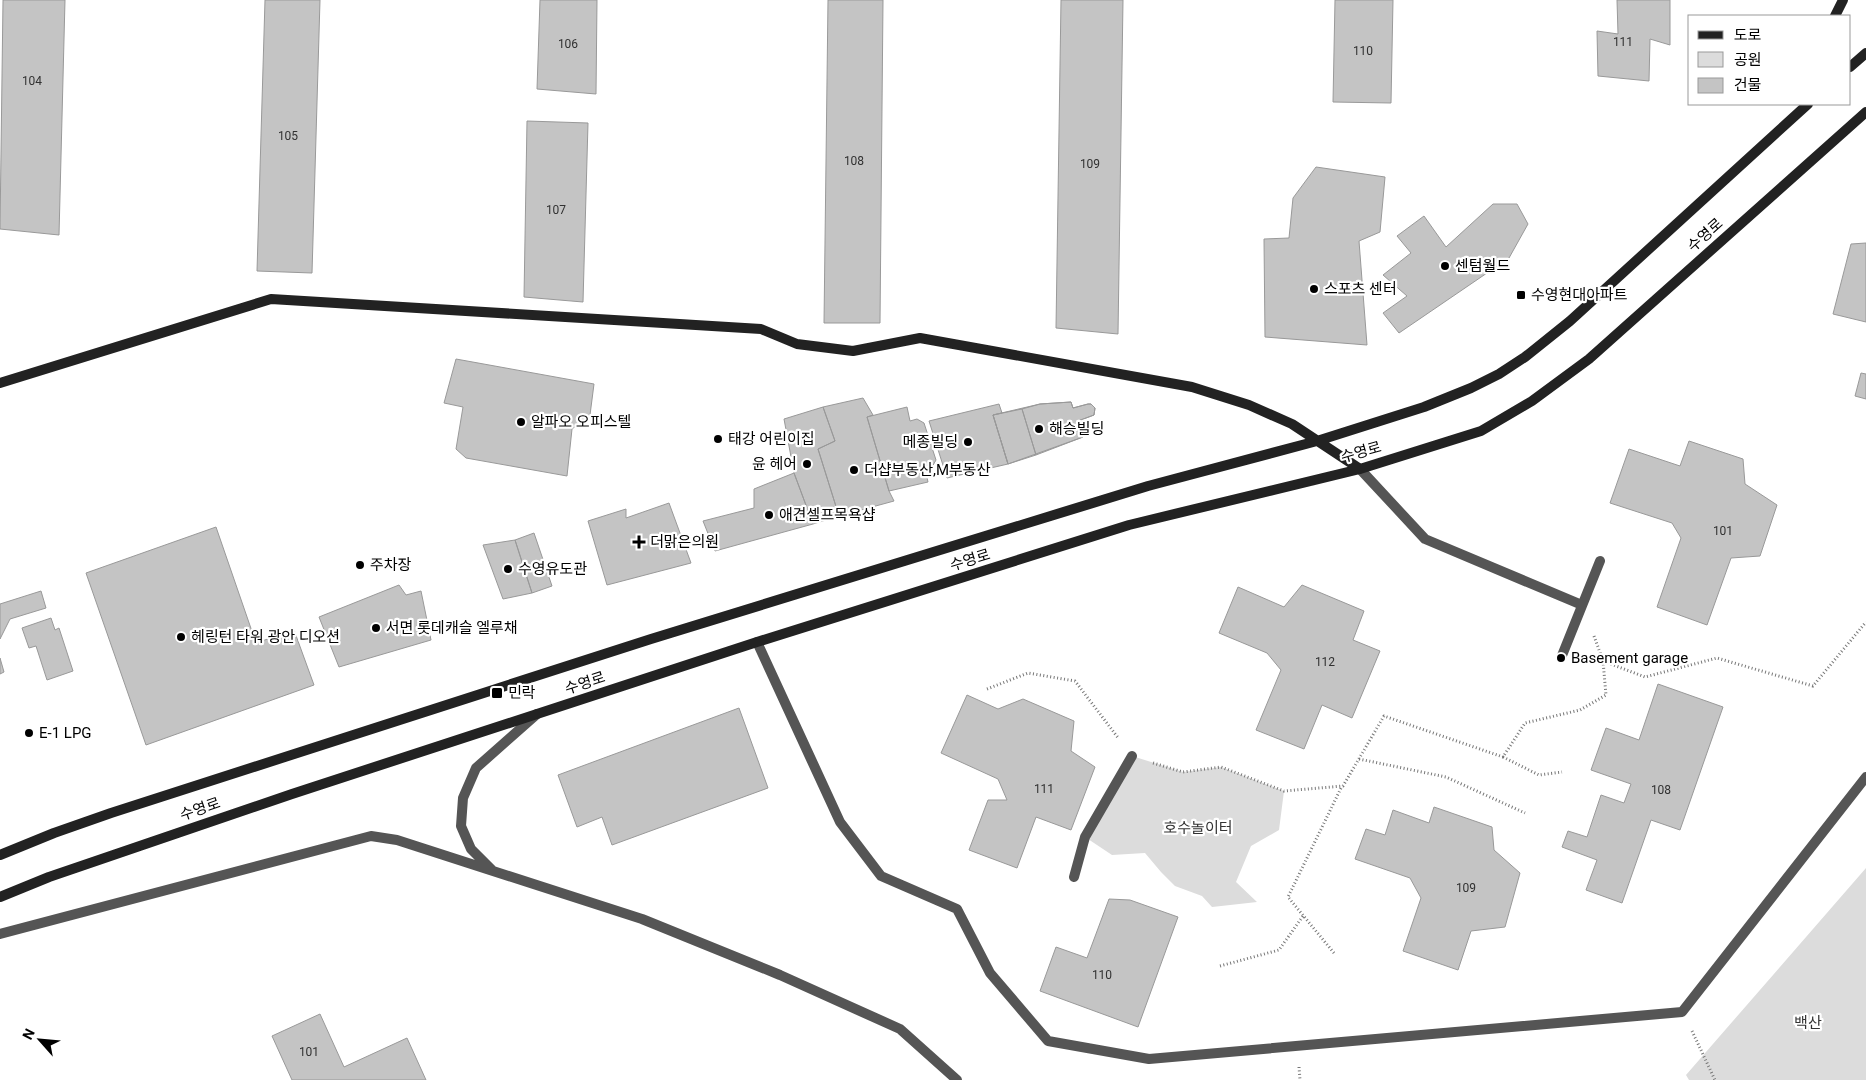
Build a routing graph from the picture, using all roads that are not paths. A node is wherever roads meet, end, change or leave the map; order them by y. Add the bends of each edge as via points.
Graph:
1 (1844, 0) edge
2 (1836, 15) edge
3 (1866, 53) edge
4 (1851, 66) edge
5 (1798, 105) edge
6 (1807, 105) edge
7 (1866, 112) edge
8 (1794, 116) junction
9 (0, 382) edge
10 (1318, 440) junction
11 (1360, 469) junction
12 (1600, 561) dead end
13 (1582, 605) junction
14 (757, 642) junction
15 (1561, 658) dead end
16 (537, 714) junction
17 (1132, 756) dead end
18 (1866, 777) edge
19 (0, 855) edge
20 (493, 871) junction
21 (1074, 877) dead end
22 (0, 897) edge
23 (0, 934) edge
24 (957, 1080) edge

1 - 2 main road
3 - 4 main road
5 - 8 main road
6 - 8 main road, 수영로
7 - 11 main road, 수영로 via 1589,359 1532,401 1481,431
8 - 10 main road, 수영로 via 1570,321 1525,357 1464,392 1424,408
9 - 10 main road via 271,299 760,329 797,344 853,351 920,338 1192,388 1250,405
10 - 11 main road
10 - 19 main road, 수영로 via 1148,486 651,639 111,813
11 - 13 street via 1425,539
11 - 14 main road, 수영로 via 1130,525
12 - 13 street
13 - 15 street
14 - 16 main road, 수영로
14 - 18 street via 840,822 881,876 958,909 990,973 1048,1041 1150,1059 1682,1012
16 - 20 street via 476,768 463,798 461,826 471,849
16 - 22 main road, 수영로 via 292,794 49,877
17 - 21 street via 1085,838
20 - 23 street via 397,840 371,836
20 - 24 street via 642,919 866,1013 900,1029

